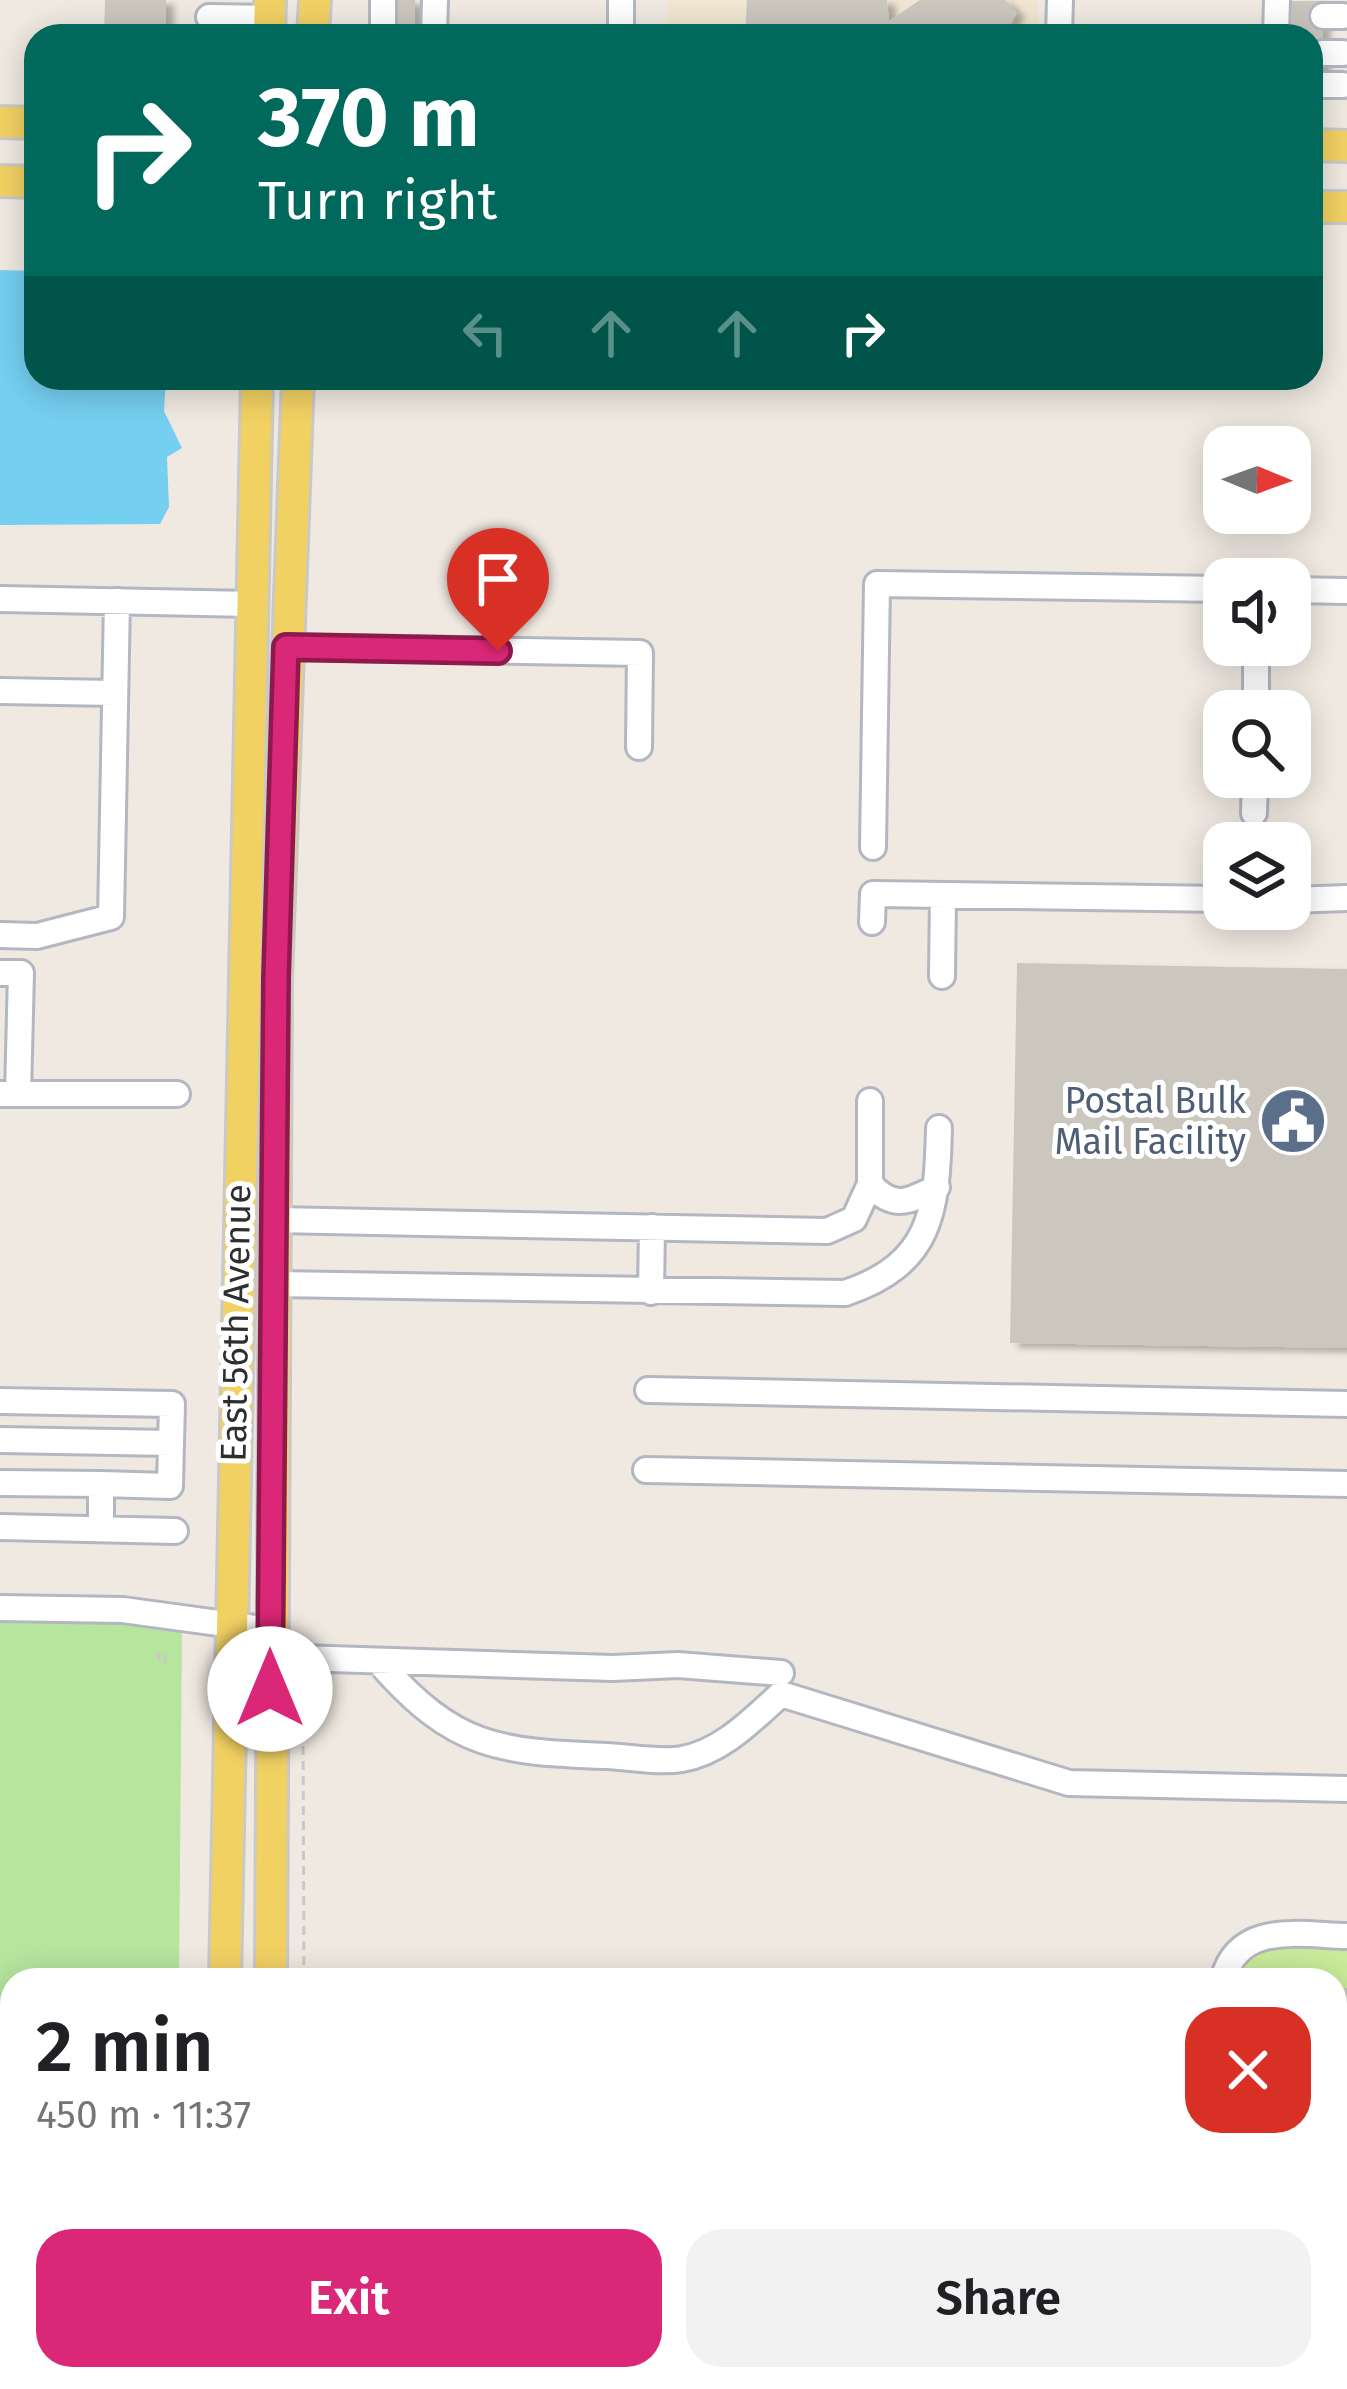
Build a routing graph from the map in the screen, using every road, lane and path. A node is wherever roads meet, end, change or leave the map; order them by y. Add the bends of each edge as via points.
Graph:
1 (209, 17) dead end
2 (270, 18) edge
3 (1323, 85) edge
4 (1342, 85) dead end
5 (248, 390) edge
6 (257, 390) edge
7 (300, 390) edge
8 (256, 423) junction
9 (1203, 590) edge
10 (1311, 590) edge
11 (1347, 591) edge
12 (0, 599) edge
13 (117, 601) junction
14 (252, 604) junction
15 (286, 647) junction
16 (0, 691) edge
17 (115, 693) junction
18 (640, 747) dead end
19 (1254, 798) edge
20 (1254, 813) dead end
21 (873, 847) dead end
22 (943, 896) junction
23 (1347, 898) edge
24 (1203, 899) edge
25 (1311, 899) edge
26 (872, 922) dead end
27 (0, 935) edge
28 (0, 973) edge
29 (942, 976) dead end
30 (9, 1094) edge
31 (177, 1094) dead end
32 (870, 1101) dead end
33 (939, 1128) dead end
34 (870, 1184) junction
35 (937, 1187) junction
36 (276, 1220) junction
37 (652, 1227) junction
38 (276, 1284) junction
39 (651, 1292) junction
40 (648, 1390) dead end
41 (0, 1401) edge
42 (1347, 1404) edge
43 (0, 1440) edge
44 (171, 1443) junction
45 (646, 1470) dead end
46 (0, 1483) edge
47 (101, 1484) junction
48 (1347, 1484) edge
49 (0, 1527) edge
50 (100, 1529) junction
51 (175, 1531) dead end
52 (0, 1608) edge
53 (229, 1624) junction
54 (270, 1630) junction
55 (164, 1643) dead end
56 (162, 1662) dead end
57 (379, 1662) junction
58 (782, 1673) dead end
59 (310, 1686) dead end
60 (1347, 1789) edge
61 (1347, 1936) edge
62 (225, 1968) edge
63 (271, 1968) edge
64 (304, 1968) edge
65 (1226, 1968) edge

1 - 2 street
3 - 4 street
5 - 8 main road
6 - 8 main road, East 56th Avenue
7 - 15 main road, East 56th Avenue
8 - 14 main road, East 56th Avenue
9 - 21 street via 877,584
10 - 11 street
12 - 13 street
13 - 14 street
13 - 17 street
14 - 53 main road, East 56th Avenue
15 - 18 street via 640,653
15 - 36 main road, East 56th Avenue
16 - 17 street
17 - 27 street via 111,917 37,936
19 - 20 street
22 - 24 street
22 - 26 street via 873,895
22 - 29 street
23 - 25 street
28 - 30 street via 20,973
30 - 31 street
32 - 34 street
33 - 35 street
34 - 35 street via 884,1200 907,1203
34 - 37 street via 854,1219 826,1231
35 - 39 street via 929,1224 882,1281 845,1293
36 - 37 street
36 - 38 main road, East 56th Avenue
37 - 39 street
38 - 39 street
38 - 54 main road, East 56th Avenue
40 - 42 street
41 - 44 street via 172,1404
43 - 44 street
44 - 47 street via 170,1486
45 - 48 street
46 - 47 street
47 - 50 street
49 - 50 street
50 - 51 street
52 - 53 street via 123,1610
53 - 54 street
53 - 62 main road, East 56th Avenue
54 - 57 street via 299,1658
54 - 63 main road, East 56th Avenue
55 - 56 path
57 - 58 street
57 - 60 street via 438,1721 482,1744 549,1754 682,1759 733,1737 781,1694 1069,1783
59 - 64 path via 303,1721
61 - 65 street via 1279,1934 1241,1945

